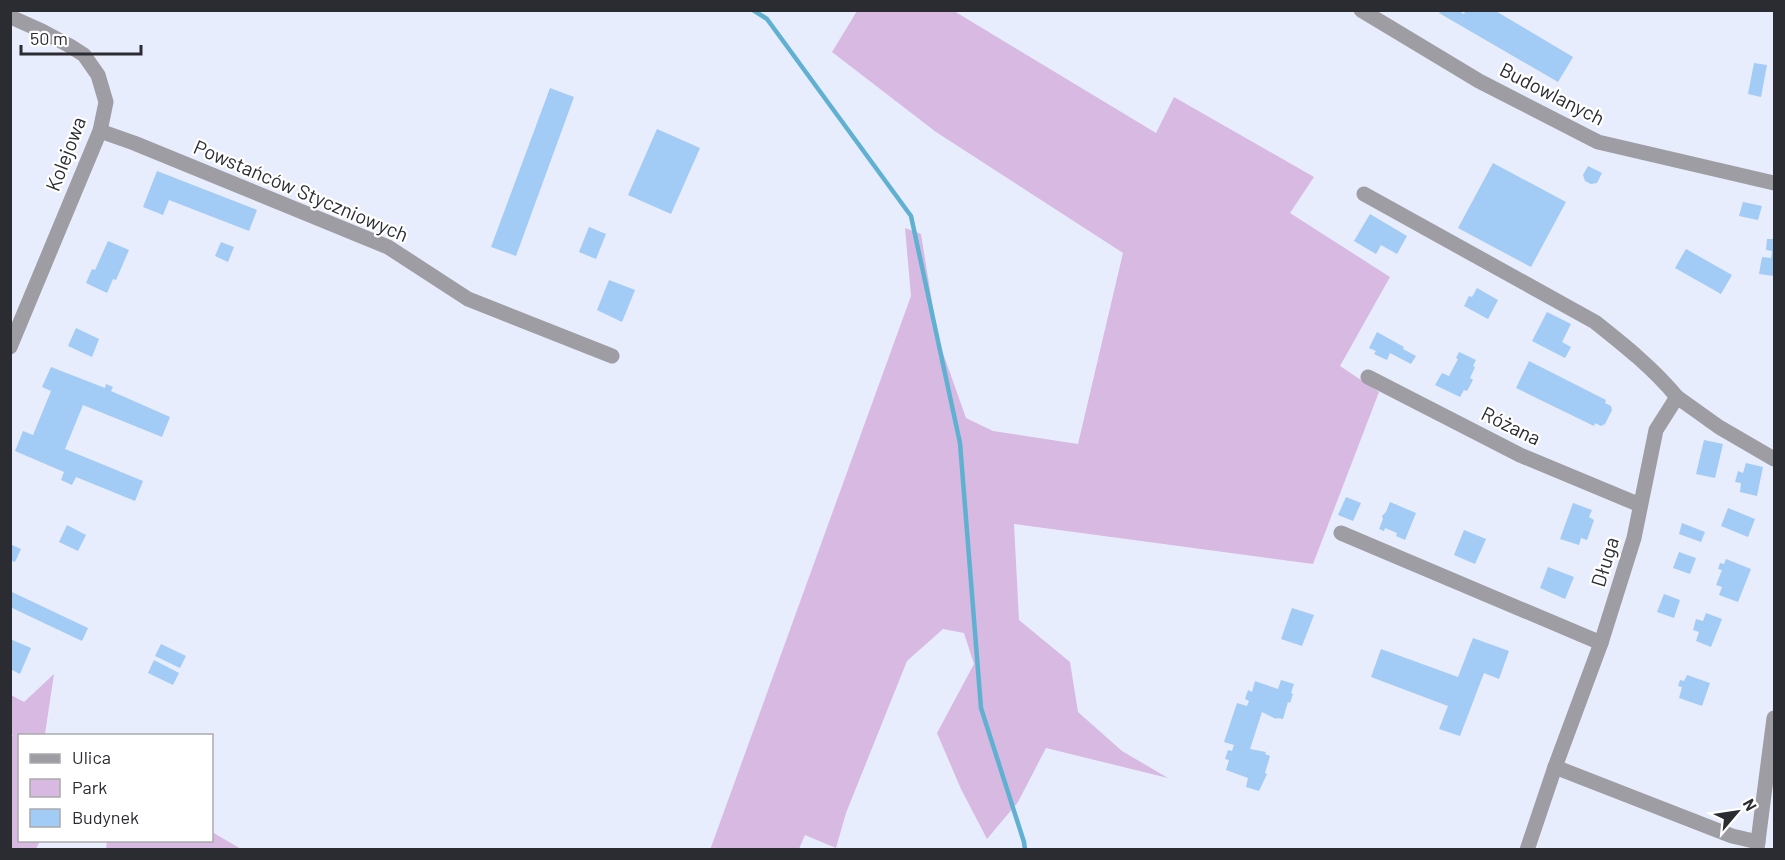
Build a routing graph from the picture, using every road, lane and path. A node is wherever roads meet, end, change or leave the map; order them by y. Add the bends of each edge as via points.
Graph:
1 (1361, 10) edge
2 (10, 15) edge
3 (100, 131) junction
4 (1774, 183) edge
5 (1364, 194) dead end
6 (10, 347) edge
7 (612, 356) dead end
8 (1368, 377) dead end
9 (1677, 397) junction
10 (1774, 459) edge
11 (1640, 505) junction
12 (1341, 533) dead end
13 (1601, 643) junction
14 (1774, 718) edge
15 (1555, 767) junction
16 (1757, 846) edge
17 (1527, 849) edge

1 - 4 street, Budowlanych via 1479,81 1598,142
2 - 3 street, Kolejowa via 84,55 98,75 106,102
3 - 6 street, Kolejowa
3 - 7 street, Powstańców Styczniowych via 388,247 468,299
5 - 9 street via 1595,322
8 - 11 street, Różana via 1520,455
9 - 10 street
9 - 11 street, Długa via 1656,430
11 - 13 street, Długa via 1635,538
12 - 13 street
13 - 15 street, Długa
14 - 16 street
15 - 16 street
15 - 17 street, Długa

